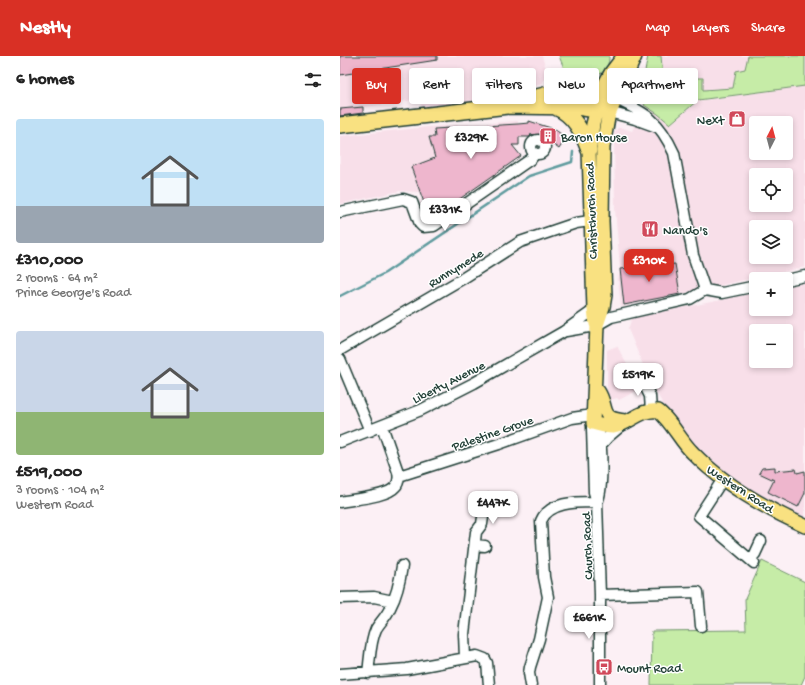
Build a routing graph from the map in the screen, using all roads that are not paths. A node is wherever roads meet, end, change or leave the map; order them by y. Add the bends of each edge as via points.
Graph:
1 (625, 56) edge
2 (634, 56) edge
3 (616, 68) edge
4 (626, 68) edge
5 (544, 96) edge
6 (607, 98) edge
7 (549, 104) edge
8 (625, 104) edge
9 (508, 106) junction
10 (548, 107) junction
11 (602, 111) junction
12 (340, 124) edge
13 (660, 129) junction
14 (589, 150) junction
15 (535, 154) dead end
16 (340, 212) edge
17 (590, 221) junction
18 (805, 276) edge
19 (793, 279) edge
20 (749, 287) edge
21 (705, 290) junction
22 (594, 310) junction
23 (597, 327) junction
24 (563, 332) junction
25 (340, 350) edge
26 (340, 359) edge
27 (642, 378) dead end
28 (596, 388) junction
29 (651, 411) junction
30 (593, 419) junction
31 (626, 421) junction
32 (382, 426) junction
33 (370, 430) junction
34 (340, 442) edge
35 (600, 446) junction
36 (399, 476) junction
37 (724, 479) junction
38 (496, 499) dead end
39 (340, 502) edge
40 (597, 502) junction
41 (805, 526) edge
42 (761, 541) dead end
43 (402, 566) dead end
44 (600, 595) junction
45 (340, 598) edge
46 (394, 601) junction
47 (701, 626) dead end
48 (465, 658) junction
49 (368, 673) junction
50 (340, 674) edge
51 (489, 685) edge
52 (531, 685) edge
53 (600, 685) edge

1 - 3 highway, Christchurch Road
2 - 4 highway, Christchurch Road
5 - 9 highway
6 - 11 highway, Christchurch Road
7 - 10 highway
8 - 13 street via 648,115
9 - 10 highway
9 - 12 highway
10 - 11 highway
10 - 14 highway via 563,110 576,121
11 - 13 street via 648,123
11 - 14 main road, Christchurch Road
11 - 23 main road, Christchurch Road via 602,253 605,295
13 - 21 street via 674,153 693,255
14 - 17 main road, Christchurch Road
15 - 16 street via 434,226 423,227 412,202 403,199
17 - 22 main road, Christchurch Road
17 - 25 street, Runnymede via 576,223 520,242 449,287
18 - 19 street
20 - 21 street via 722,293
21 - 23 street via 690,300 611,317
22 - 23 main road, Christchurch Road
22 - 24 street, Liberty Avenue
23 - 24 street, Liberty Avenue
23 - 28 main road, Christchurch Road
24 - 32 street, Liberty Avenue via 474,383 421,410
26 - 33 street
27 - 29 street via 650,396
28 - 30 main road, Christchurch Road
28 - 31 main road via 602,398 603,408 609,416 614,420
29 - 31 main road
29 - 37 main road, Western Road via 660,413 691,452
30 - 31 main road via 604,426 614,427
30 - 35 street, Church Road via 598,430
30 - 36 street, Palestine Grove via 572,418
30 - 40 street, Church Road via 594,492
31 - 35 street
32 - 33 street, Liberty Avenue
32 - 36 street
33 - 34 street, Liberty Avenue
35 - 40 street, Church Road via 600,492
36 - 39 street via 395,488 381,494
37 - 41 main road, Western Road
37 - 42 street via 699,516 752,561
38 - 48 street via 490,499 486,503 483,520 476,532 480,546 464,634
40 - 44 street, Church Road
40 - 52 street via 552,508 541,521 544,577 548,597 530,667
43 - 46 street
44 - 47 street via 698,592
44 - 53 street, Church Road
45 - 46 street via 374,597
46 - 49 street via 376,629
48 - 49 street
48 - 51 street via 477,656 485,659
49 - 50 street

